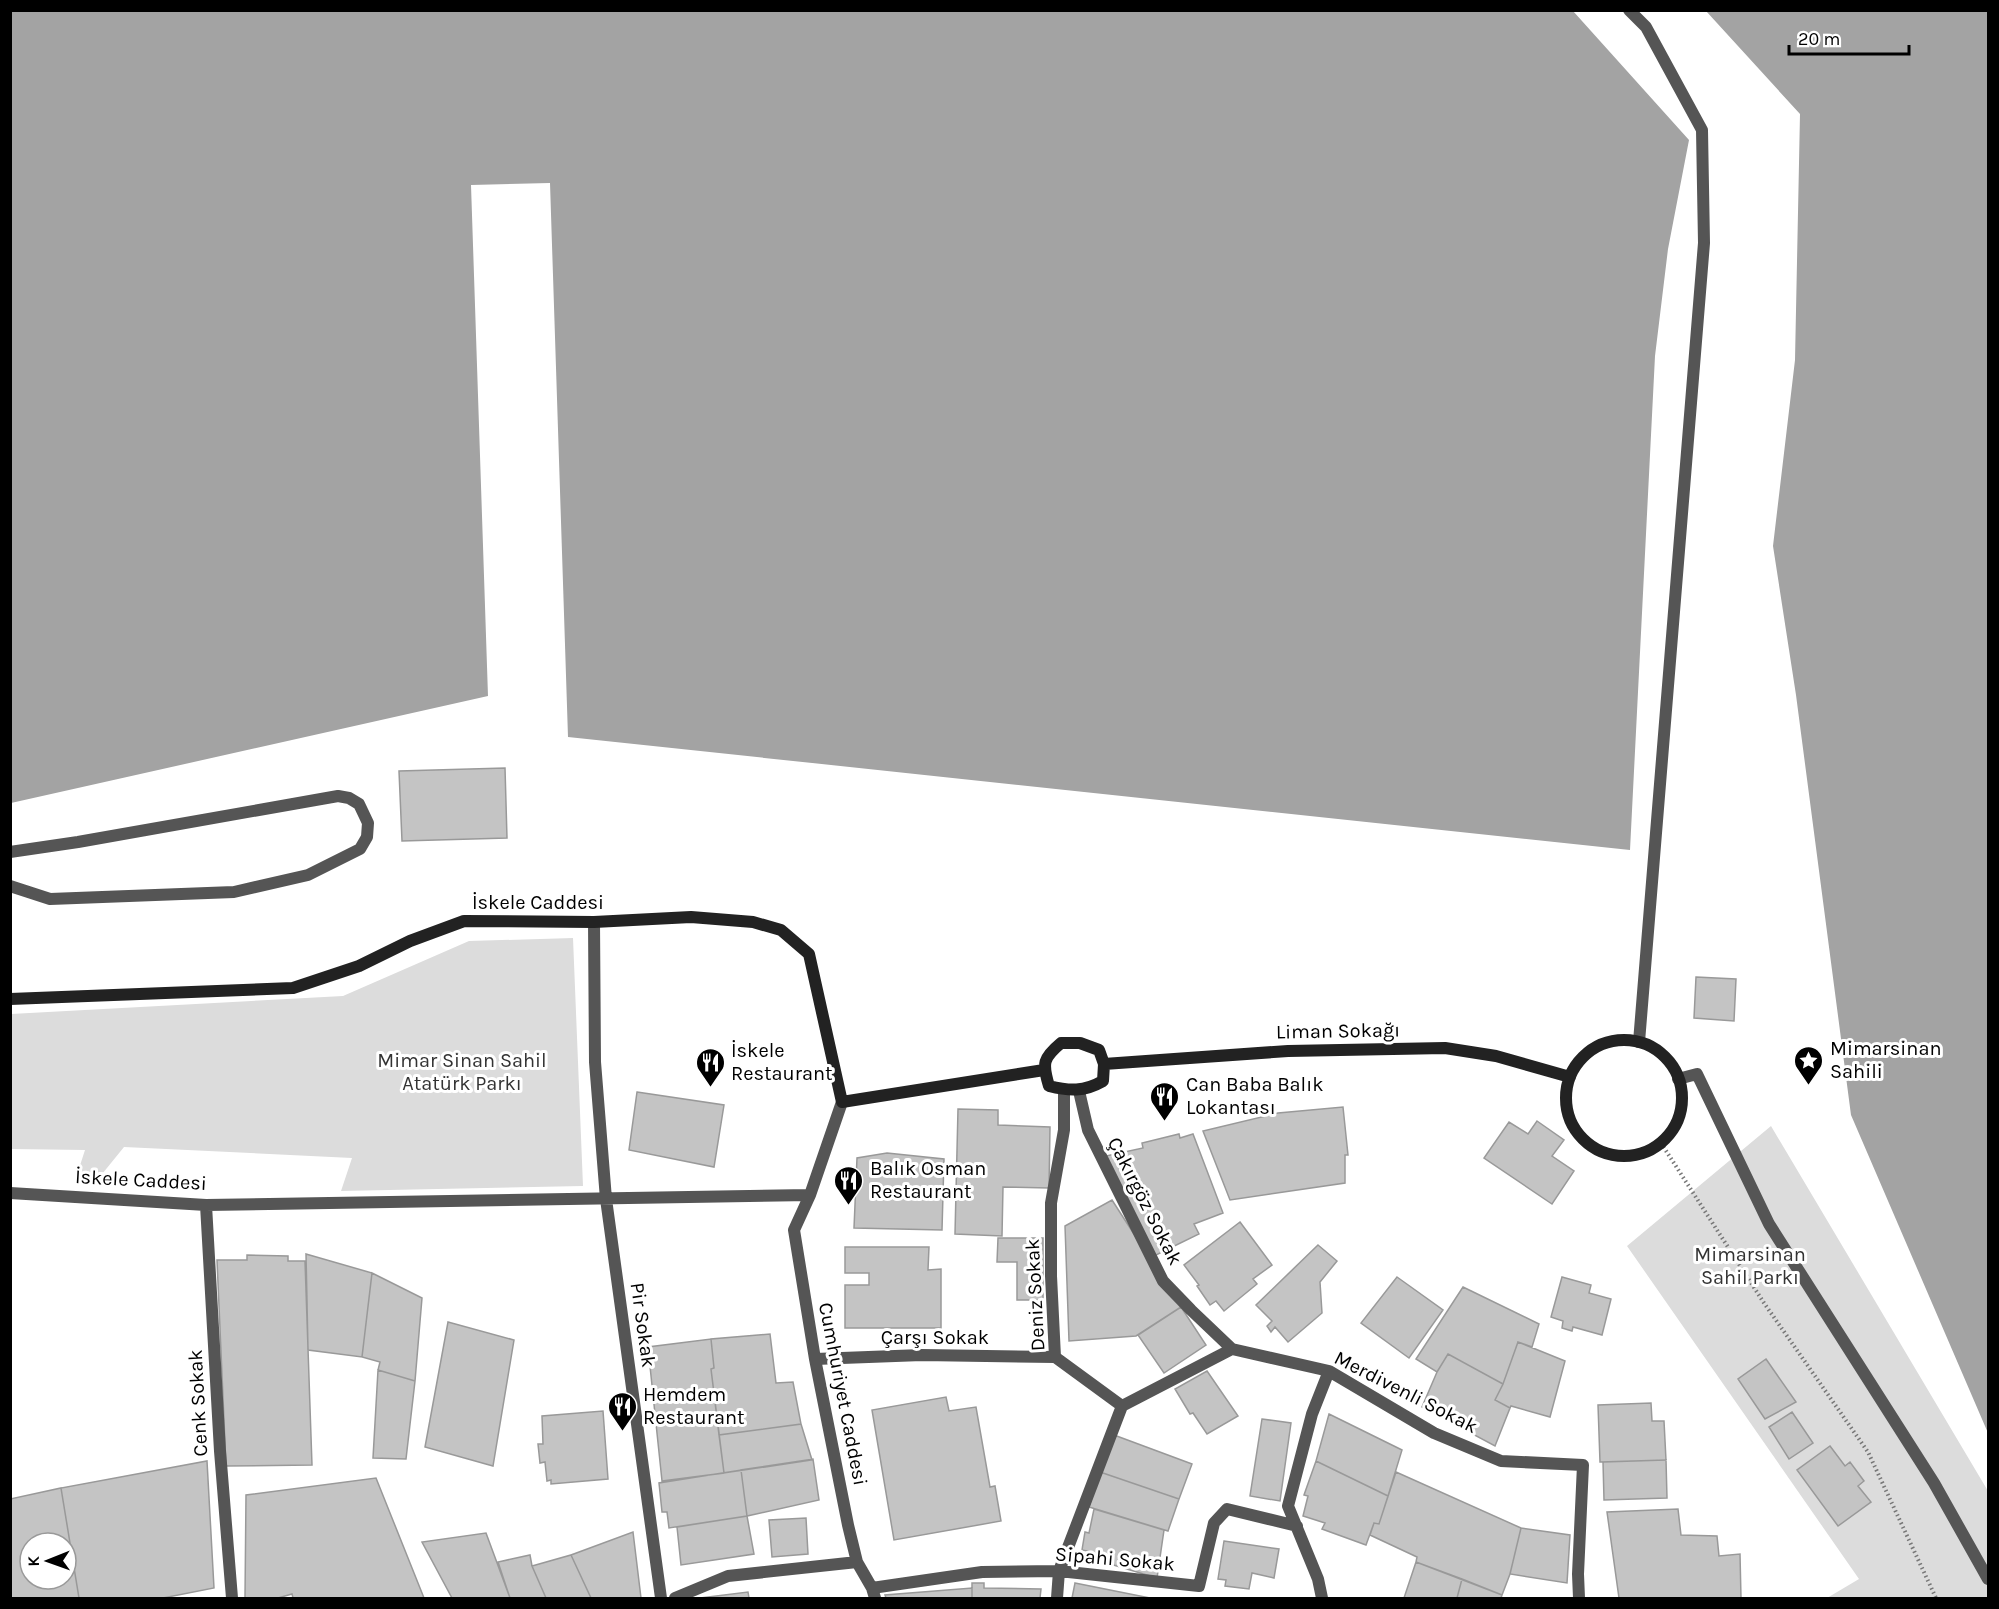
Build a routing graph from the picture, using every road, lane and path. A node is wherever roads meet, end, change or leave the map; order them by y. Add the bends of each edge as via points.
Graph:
1 (1629, 10) edge
2 (10, 852) edge
3 (10, 886) edge
4 (594, 922) junction
5 (10, 999) edge
6 (1639, 1042) junction
7 (1104, 1064) junction
8 (1044, 1070) junction
9 (1570, 1077) junction
10 (1678, 1079) junction
11 (1064, 1090) junction
12 (1079, 1091) junction
13 (842, 1102) junction
14 (1661, 1143) junction
15 (10, 1193) edge
16 (810, 1195) junction
17 (606, 1199) junction
18 (206, 1205) junction
19 (1228, 1345) junction
20 (1055, 1357) junction
21 (815, 1359) junction
22 (1329, 1371) junction
23 (1122, 1406) junction
24 (1297, 1526) junction
25 (857, 1562) junction
26 (1059, 1571) junction
27 (1989, 1579) edge
28 (874, 1593) edge
29 (232, 1599) edge
30 (661, 1599) edge
31 (675, 1599) edge
32 (1057, 1599) edge
33 (1322, 1599) edge
34 (1579, 1599) edge
35 (1936, 1599) edge

1 - 6 street via 1646,27 1702,130 1704,243
2 - 3 street via 339,796 359,804 368,823 367,837 360,849 308,875 234,892 50,899
4 - 5 street, İskele Caddesi via 464,921 410,940 359,966 293,988
4 - 13 street, İskele Caddesi via 691,917 753,922 781,930 809,954
4 - 17 street, Pir Sokak via 595,1062
6 - 9 street via 1618,1040 1597,1046 1581,1059
6 - 10 street via 1658,1050 1673,1066
7 - 8 street via 1099,1050 1061,1042 1047,1055
7 - 9 street, Liman Sokağı via 1288,1051 1446,1048 1496,1056
7 - 12 street via 1103,1081
8 - 11 street via 1049,1086
8 - 13 street
9 - 14 street via 1566,1102 1570,1118 1590,1145 1612,1155 1638,1154
10 - 14 street via 1681,1107 1674,1127
10 - 27 street via 1697,1074 1769,1224 1934,1484
11 - 12 street
11 - 20 street, Deniz Sokak via 1064,1130 1051,1203
12 - 19 street, Çakırgöz Sokak via 1088,1130 1163,1281
13 - 16 street, Cumhuriyet Caddesi
14 - 35 path via 1764,1304 1868,1452
15 - 18 street, İskele Caddesi
16 - 17 street, İskele Caddesi
16 - 21 street, Cumhuriyet Caddesi via 794,1230
17 - 18 street, İskele Caddesi
17 - 30 street, Pir Sokak
18 - 29 street, Cenk Sokak
19 - 22 street, Merdivenli Sokak
19 - 23 street
20 - 21 street, Çarşı Sokak via 922,1355
20 - 23 street, Deniz Sokak
21 - 25 street, Cumhuriyet Caddesi
22 - 24 street via 1312,1414 1288,1506
22 - 34 street, Merdivenli Sokak via 1434,1433 1501,1461 1582,1465
23 - 26 street
24 - 26 street, Sipahi Sokak via 1227,1509 1214,1523 1199,1587
24 - 33 street
25 - 28 street, Cumhuriyet Caddesi
25 - 31 street via 728,1576
26 - 28 street, Sipahi Sokak via 981,1572
26 - 32 street

